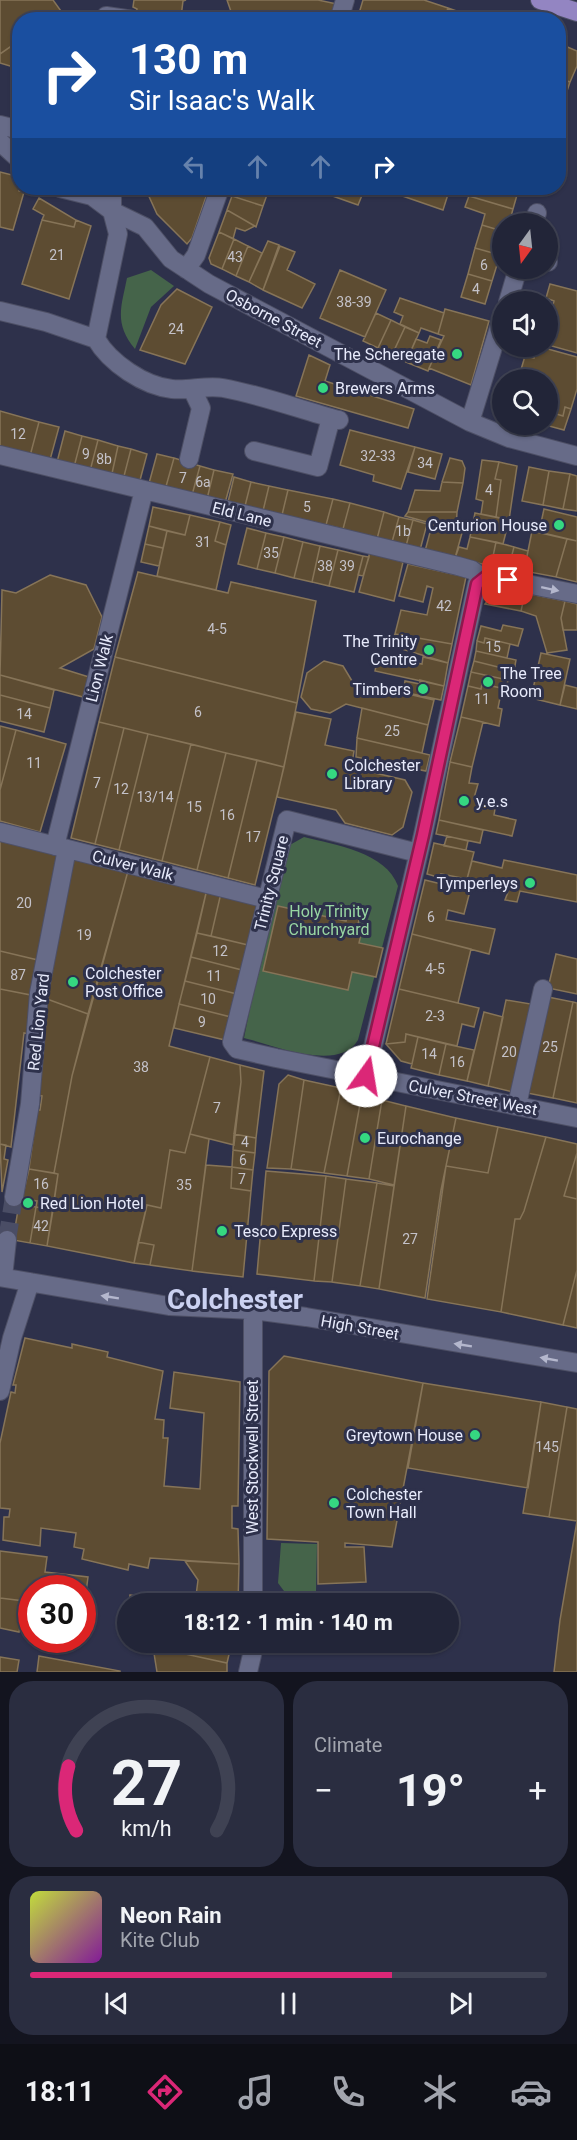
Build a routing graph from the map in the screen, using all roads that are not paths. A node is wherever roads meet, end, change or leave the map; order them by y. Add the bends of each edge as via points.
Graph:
1 (540, 0) edge
2 (577, 12) edge
3 (0, 142) edge
4 (12, 153) edge
5 (93, 195) edge
6 (112, 195) edge
7 (217, 195) edge
8 (112, 211) junction
9 (186, 269) junction
10 (0, 311) edge
11 (96, 339) junction
12 (492, 350) edge
13 (192, 389) junction
14 (470, 422) junction
15 (254, 451) dead end
16 (0, 455) edge
17 (577, 456) edge
18 (189, 459) dead end
19 (144, 490) junction
20 (482, 577) junction
21 (577, 594) edge
22 (0, 832) edge
23 (61, 847) junction
24 (418, 853) junction
25 (267, 899) junction
26 (543, 989) dead end
27 (232, 1042) joint
28 (366, 1076) junction
29 (517, 1105) junction
30 (577, 1118) edge
31 (14, 1197) tunnel mouth
32 (7, 1240) tunnel mouth
33 (2, 1277) edge
34 (30, 1281) junction
35 (253, 1310) junction
36 (577, 1363) edge
37 (0, 1391) edge
38 (253, 1593) edge
39 (252, 1653) edge
40 (248, 1672) edge

1 - 2 main road
3 - 4 street
5 - 8 street, Osborne Street
6 - 8 street
7 - 9 street via 196,255
8 - 9 street, Osborne Street via 145,227 171,258
8 - 11 street via 118,234
9 - 14 street, Osborne Street
10 - 11 street
11 - 13 street via 116,363 154,385
12 - 14 street
13 - 15 street via 221,388 335,419 318,467
13 - 18 street via 201,408
14 - 17 street, Osborne Street via 509,438
16 - 19 street, Eld Lane
19 - 20 street, Eld Lane via 458,566
19 - 23 street, Lion Walk
20 -> 21 street, Eld Lane
20 - 24 street via 477,584
22 - 23 street, Culver Walk
23 - 25 street, Culver Walk
23 - 31 street, Red Lion Yard via 39,993 30,1104
24 - 25 street, Trinity Square via 287,820
24 - 28 street
25 - 27 street, Trinity Square
26 - 29 street
27 - 28 street, Culver Street West via 237,1049 276,1059
28 - 29 street, Culver Street West
29 - 30 street, Culver Street West
32 - 33 street
33 - 34 street, High Street
35 -> 34 street, High Street via 169,1306
34 - 37 street
36 -> 35 street, High Street
35 - 38 street, West Stockwell Street
39 - 40 street

